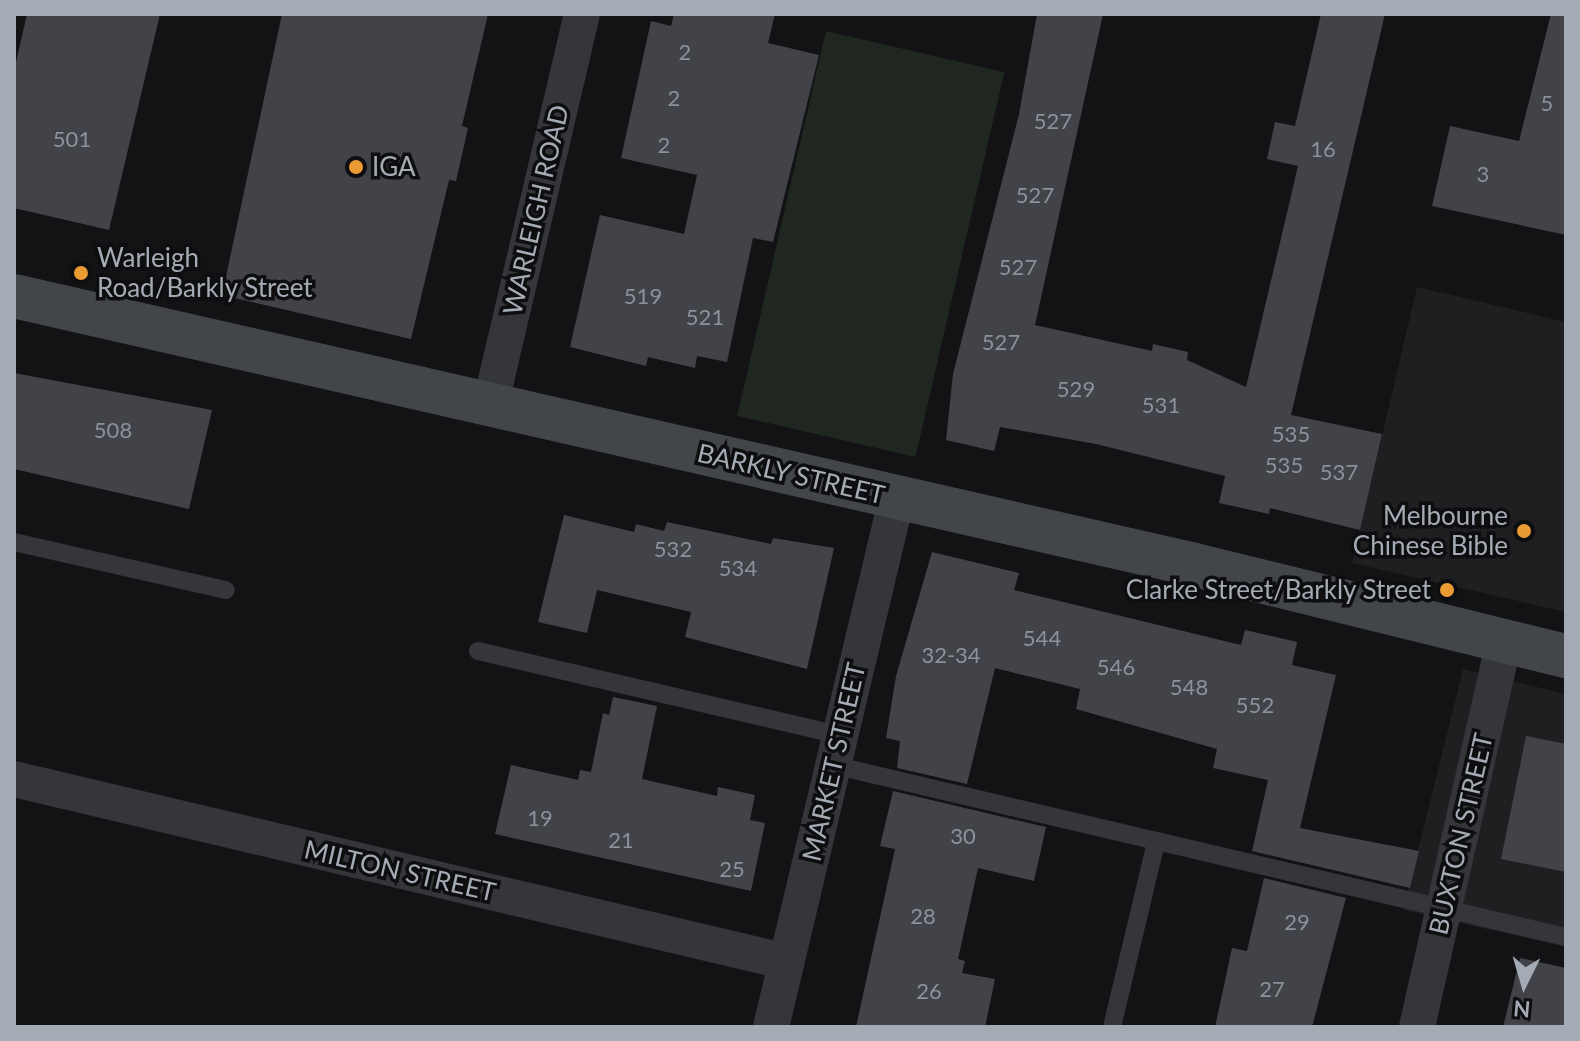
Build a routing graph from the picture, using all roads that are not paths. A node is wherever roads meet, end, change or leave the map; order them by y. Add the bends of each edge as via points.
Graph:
1 (582, 14) edge
2 (14, 296) edge
3 (490, 406) junction
4 (897, 497) junction
5 (14, 542) edge
6 (226, 590) dead end
7 (1504, 642) junction
8 (478, 651) dead end
9 (1566, 656) edge
10 (837, 750) junction
11 (14, 779) edge
12 (1156, 842) junction
13 (1444, 909) junction
14 (1566, 937) edge
15 (787, 962) junction
16 (771, 1027) edge
17 (1112, 1027) edge
18 (1417, 1027) edge

1 - 3 street, WARLEIGH ROAD
2 - 3 street, BARKLY STREET
3 - 4 street, BARKLY STREET
4 - 7 street, BARKLY STREET
4 - 10 street, MARKET STREET
5 - 6 lane
7 - 9 street, BARKLY STREET
7 - 13 street, BUXTON STREET
8 - 10 lane
10 - 12 lane
10 - 15 street, MARKET STREET
11 - 15 street, MILTON STREET
12 - 13 lane
12 - 17 lane
13 - 14 lane
13 - 18 street, BUXTON STREET
15 - 16 street, MARKET STREET

